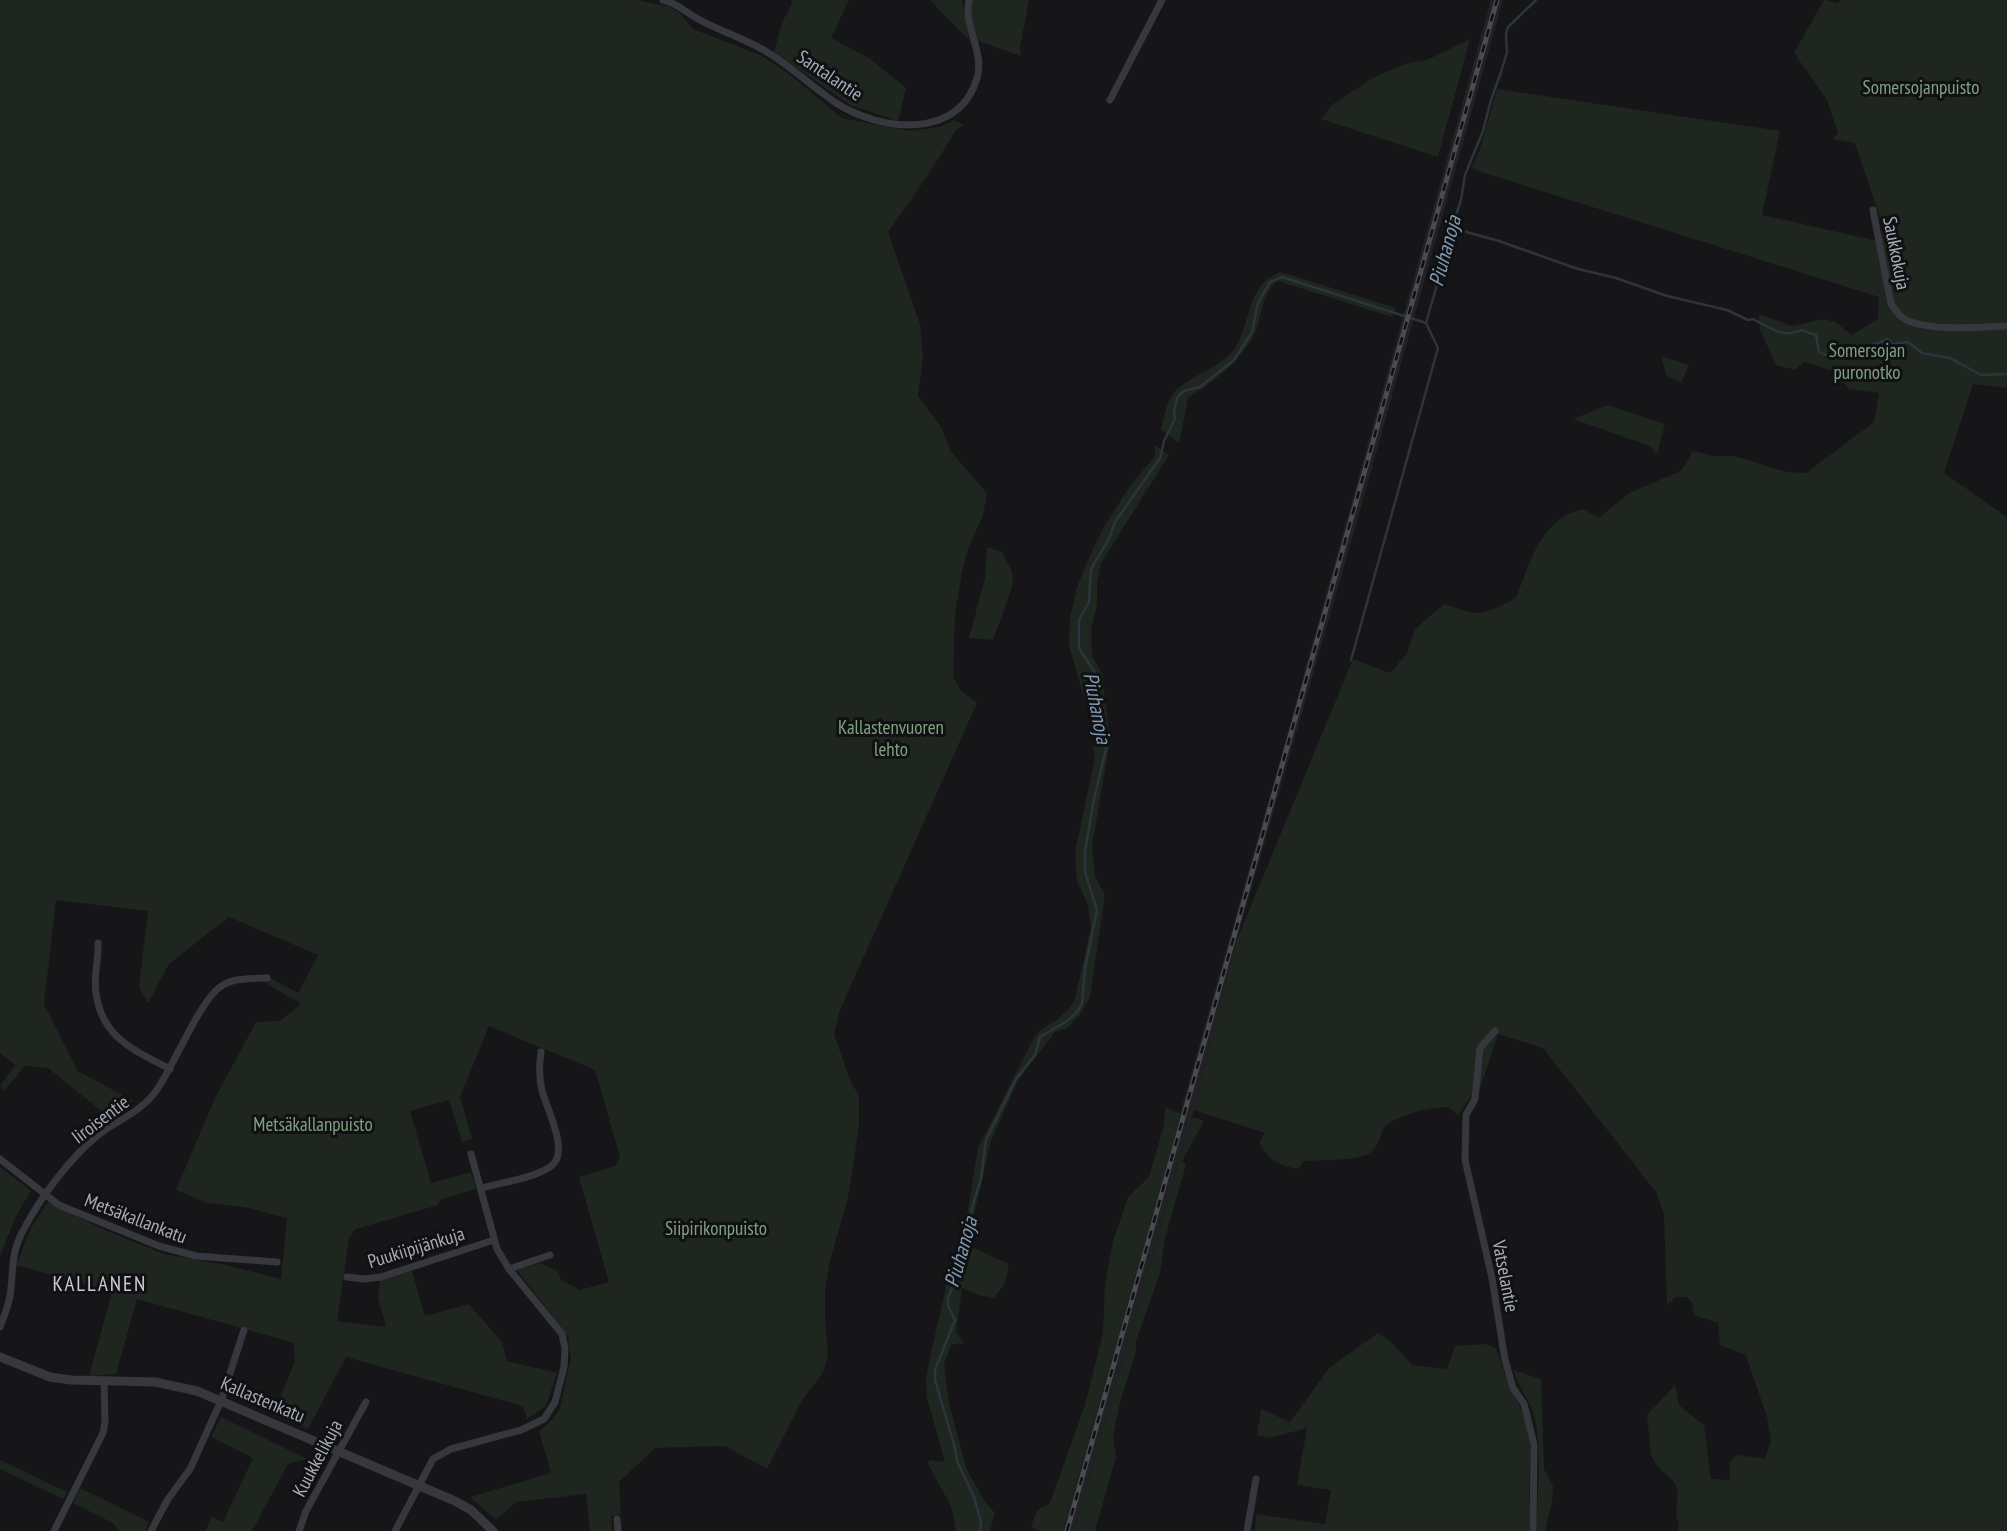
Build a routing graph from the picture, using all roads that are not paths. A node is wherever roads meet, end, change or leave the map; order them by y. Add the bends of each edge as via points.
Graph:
1 (663, 0) edge
2 (968, 0) edge
3 (1162, 0) edge
4 (1110, 100) dead end
5 (1873, 210) dead end
6 (2007, 326) edge
7 (98, 943) dead end
8 (267, 978) dead end
9 (1494, 1031) dead end
10 (541, 1052) dead end
11 (170, 1069) junction
12 (471, 1154) dead end
13 (0, 1159) edge
14 (481, 1188) junction
15 (46, 1196) junction
16 (494, 1240) junction
17 (550, 1255) dead end
18 (277, 1262) dead end
19 (509, 1269) junction
20 (347, 1277) dead end
21 (0, 1327) edge
22 (244, 1330) dead end
23 (0, 1357) edge
24 (104, 1381) junction
25 (221, 1401) junction
26 (366, 1402) dead end
27 (339, 1450) junction
28 (1256, 1479) dead end
29 (419, 1485) junction
30 (617, 1519) dead end
31 (54, 1531) edge
32 (151, 1531) edge
33 (299, 1531) edge
34 (395, 1531) edge
35 (493, 1531) edge
36 (618, 1531) edge
37 (1247, 1531) edge
38 (1533, 1531) edge

1 - 2 street, Santalantie via 765,51 848,109 905,126 938,122 955,111 972,90 979,66
3 - 4 street
5 - 6 street, Saukkokuja via 1891,304 1899,315 1912,322 1948,327
7 - 11 street via 96,994 108,1027 124,1044
8 - 11 street, Iiroisentie via 229,982 212,994
9 - 38 street, Vatselantie via 1480,1048 1475,1099 1466,1115 1465,1160 1505,1360 1513,1388 1524,1404 1534,1444
10 - 14 street via 540,1078 559,1159 541,1171
11 - 15 street, Iiroisentie via 140,1110 97,1136
12 - 14 street
13 - 15 street, Metsäkallankatu
14 - 16 street
15 - 18 street, Metsäkallankatu via 75,1213 182,1254
15 - 21 street, Iiroisentie via 18,1240
16 - 19 street
16 - 20 street, Puukiipijänkuja via 381,1277
17 - 19 street
19 - 29 street via 562,1334 565,1356 555,1402 548,1415 532,1426 440,1453
22 - 25 street
23 - 24 street, Kallastenkatu via 50,1377
24 - 25 street, Kallastenkatu via 170,1384
24 - 31 street via 103,1433
25 - 27 street, Kallastenkatu
25 - 32 street via 190,1469
26 - 27 street, Kuukkelikuja
27 - 29 street, Kallastenkatu
27 - 33 street, Kuukkelikuja
28 - 37 street
29 - 34 street
29 - 35 street, Kallastenkatu via 471,1510
30 - 36 street

